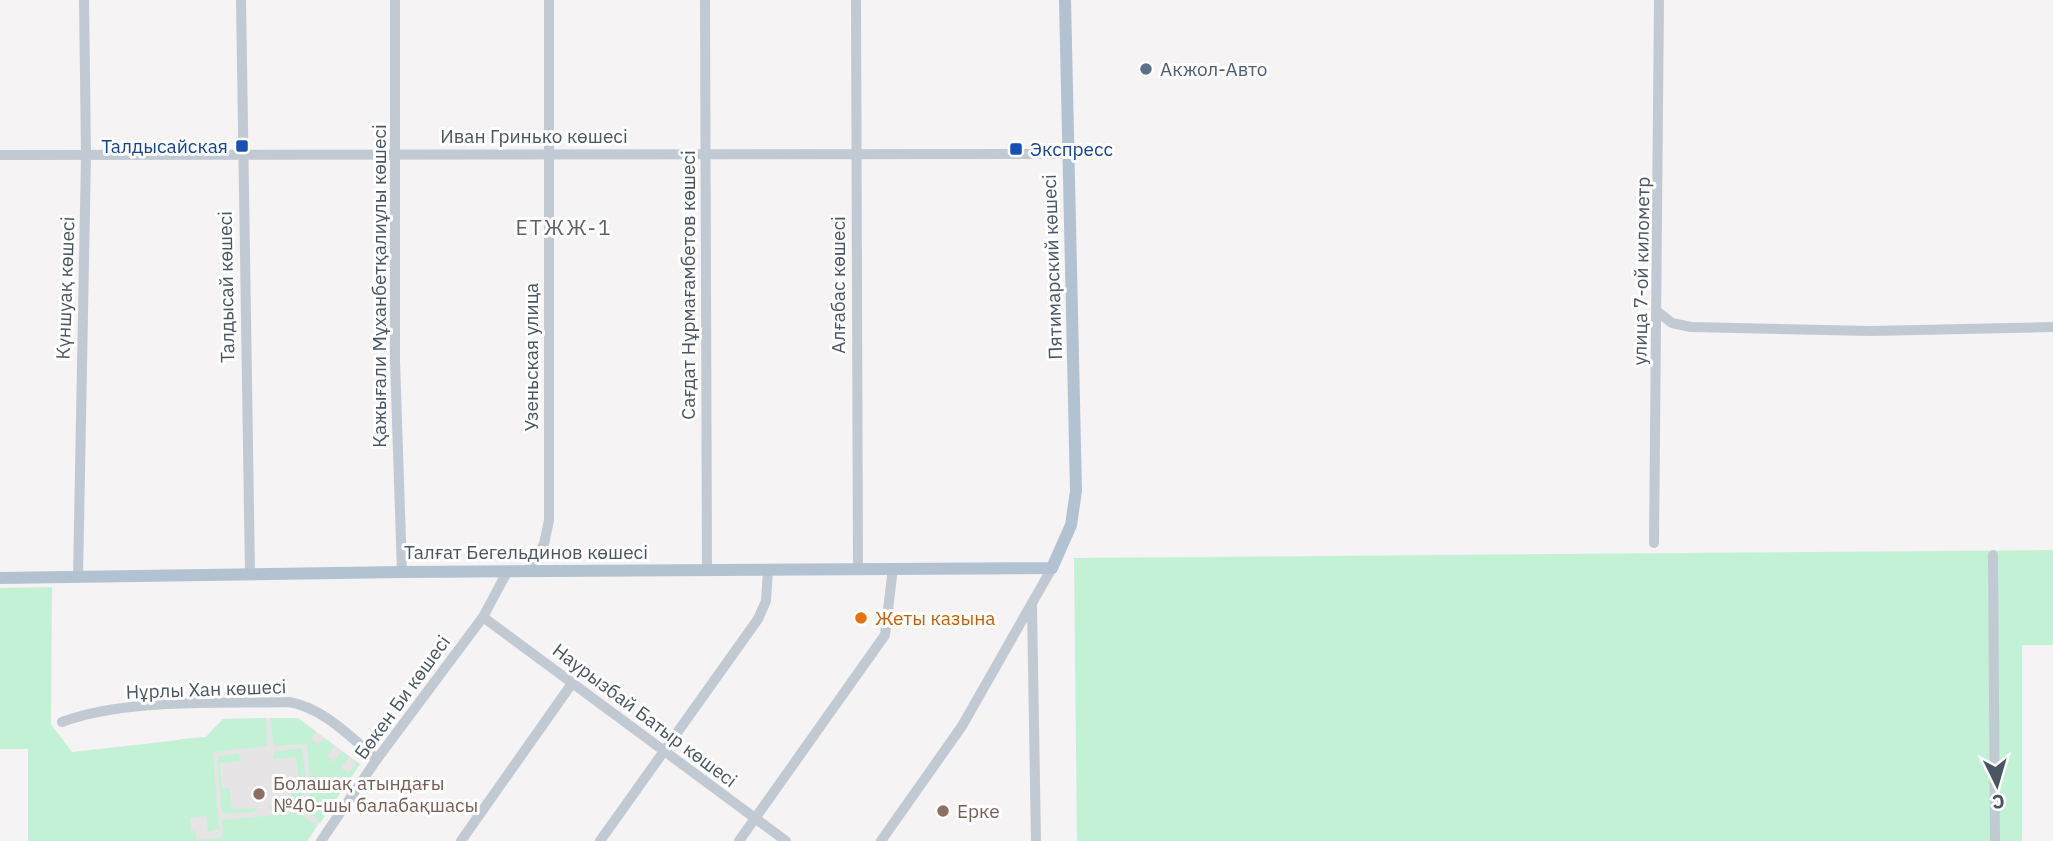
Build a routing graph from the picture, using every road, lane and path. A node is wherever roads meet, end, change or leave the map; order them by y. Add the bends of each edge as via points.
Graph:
1 (84, 0) edge
2 (241, 0) edge
3 (395, 0) edge
4 (549, 0) edge
5 (705, 0) edge
6 (856, 0) edge
7 (1065, 0) edge
8 (1659, 0) edge
9 (550, 153) junction
10 (705, 153) junction
11 (855, 153) junction
12 (396, 154) junction
13 (1068, 154) junction
14 (0, 155) edge
15 (86, 156) junction
16 (241, 156) junction
17 (1658, 312) junction
18 (2053, 327) edge
19 (1654, 543) dead end
20 (1993, 555) dead end
21 (893, 568) junction
22 (1052, 568) junction
23 (858, 569) junction
24 (768, 570) junction
25 (707, 571) junction
26 (402, 572) junction
27 (507, 572) junction
28 (527, 572) junction
29 (250, 573) junction
30 (78, 577) junction
31 (0, 578) edge
32 (1032, 607) junction
33 (483, 617) junction
34 (573, 682) junction
35 (62, 722) dead end
36 (666, 751) junction
37 (377, 759) junction
38 (755, 818) junction
39 (321, 841) edge
40 (461, 841) edge
41 (600, 841) edge
42 (739, 841) edge
43 (786, 841) edge
44 (881, 841) edge
45 (1036, 841) edge
46 (1995, 841) edge

1 - 15 street, Күншуақ көшесі
2 - 16 street, Талдысай көшесі
3 - 12 street, Қажығали Мұханбетқалиұлы көшесі
4 - 9 street, Узеньская улица
5 - 10 street, Сағдат Нұрмағамбетов көшесі
6 - 11 street, Алғабас көшесі
7 - 13 main road, Пятимарский көшесі
8 - 17 street, улица 7-ой километр
9 - 10 street, Иван Гринько көшесі
9 - 12 street, Иван Гринько көшесі
9 - 28 street, Узеньская улица via 549,520 544,544
10 - 11 street, Иван Гринько көшесі
10 - 25 street, Сағдат Нұрмағамбетов көшесі
11 - 13 street, Иван Гринько көшесі
11 - 23 street, Алғабас көшесі
12 - 16 street, Иван Гринько көшесі
12 - 26 street, Қажығали Мұханбетқалиұлы көшесі via 396,431
13 - 22 main road, Пятимарский көшесі via 1076,479 1069,532
14 - 15 street, Иван Гринько көшесі
15 - 16 street, Иван Гринько көшесі
15 - 30 street, Күншуақ көшесі
16 - 29 street, Талдысай көшесі
17 - 18 street via 1672,323 1691,327 1871,331
17 - 19 street, улица 7-ой километр
20 - 46 street
21 - 22 main road, Талғат Бегельдинов көшесі
21 - 23 main road, Талғат Бегельдинов көшесі
21 - 38 street via 885,635
22 - 32 street
23 - 24 main road, Талғат Бегельдинов көшесі
24 - 25 main road, Талғат Бегельдинов көшесі
24 - 36 street via 760,615
25 - 28 main road, Талғат Бегельдинов көшесі
26 - 27 main road, Талғат Бегельдинов көшесі
26 - 29 main road, Талғат Бегельдинов көшесі
27 - 28 main road, Талғат Бегельдинов көшесі
27 - 33 street, Бөкен Би көшесі
29 - 30 main road, Талғат Бегельдинов көшесі
30 - 31 main road, Талғат Бегельдинов көшесі
32 - 44 street via 962,726
32 - 45 street
33 - 34 street, Наурызбай Батыр көшесі
33 - 37 street, Бөкен Би көшесі
34 - 36 street, Наурызбай Батыр көшесі
34 - 40 street
35 - 37 street, Нұрлы Хан көшесі via 114,709 289,702 319,712
36 - 38 street, Наурызбай Батыр көшесі
36 - 41 street
37 - 39 street, Бөкен Би көшесі
38 - 42 street
38 - 43 street, Наурызбай Батыр көшесі

